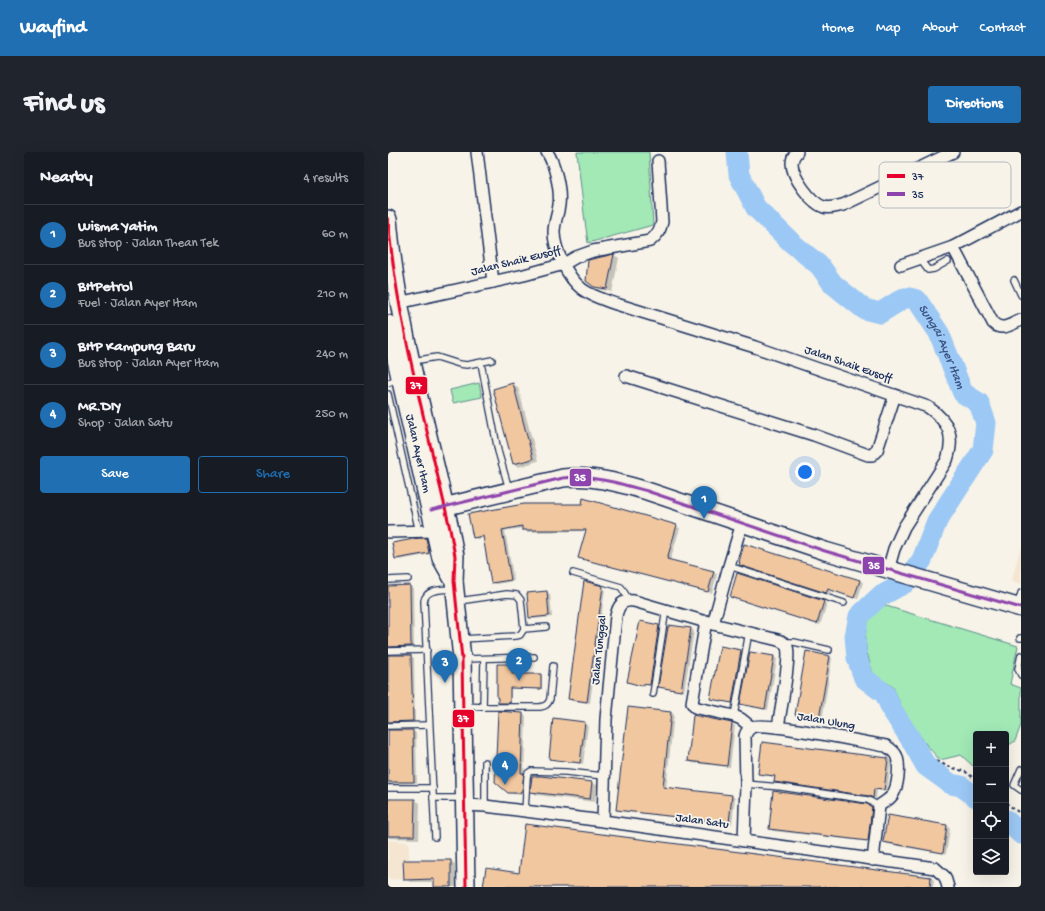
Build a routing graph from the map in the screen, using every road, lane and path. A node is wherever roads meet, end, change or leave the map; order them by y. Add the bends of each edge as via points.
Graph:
1 (477, 152) edge
2 (546, 152) edge
3 (797, 152) edge
4 (953, 152) edge
5 (658, 161) dead end
6 (932, 162) edge
7 (879, 188) edge
8 (1021, 211) edge
9 (388, 219) edge
10 (953, 247) junction
11 (919, 258) junction
12 (390, 261) edge
13 (948, 261) dead end
14 (564, 264) junction
15 (901, 265) dead end
16 (1014, 280) dead end
17 (493, 282) junction
18 (1021, 295) edge
19 (398, 303) junction
20 (1021, 320) edge
21 (388, 324) edge
22 (398, 358) edge
23 (492, 360) dead end
24 (482, 363) junction
25 (626, 376) dead end
26 (394, 380) edge
27 (388, 394) edge
28 (895, 396) junction
29 (401, 413) junction
30 (418, 488) junction
31 (509, 491) junction
32 (438, 508) junction
33 (742, 523) junction
34 (388, 532) edge
35 (428, 532) junction
36 (728, 566) junction
37 (892, 571) junction
38 (573, 573) dead end
39 (408, 579) dead end
40 (388, 580) edge
41 (455, 591) junction
42 (628, 600) junction
43 (844, 603) dead end
44 (1020, 603) edge
45 (666, 609) junction
46 (709, 623) junction
47 (546, 627) dead end
48 (524, 629) junction
49 (749, 632) junction
50 (460, 639) junction
51 (784, 642) junction
52 (427, 650) junction
53 (829, 650) dead end
54 (388, 651) edge
55 (1021, 655) edge
56 (534, 657) dead end
57 (462, 659) junction
58 (484, 660) junction
59 (553, 666) dead end
60 (1021, 675) edge
61 (652, 694) dead end
62 (462, 706) junction
63 (483, 707) junction
64 (734, 716) junction
65 (429, 725) junction
66 (388, 726) edge
67 (751, 727) junction
68 (778, 727) junction
69 (937, 761) dead end
70 (485, 762) dead end
71 (1021, 769) edge
72 (604, 776) junction
73 (973, 778) edge
74 (746, 784) junction
75 (388, 788) edge
76 (432, 788) junction
77 (1021, 790) edge
78 (433, 798) junction
79 (465, 802) junction
80 (1009, 805) edge
81 (485, 806) junction
82 (879, 806) junction
83 (524, 811) junction
84 (1021, 814) edge
85 (603, 821) junction
86 (435, 837) dead end
87 (744, 842) junction
88 (873, 860) junction
89 (466, 887) edge
90 (948, 887) edge

1 - 17 street
2 - 14 street via 554,169 560,195 554,232 559,256
3 - 7 street via 792,169 800,186 825,208 843,205
4 - 6 street
5 - 14 street, Jalan Shaik Eusoff via 662,222 657,236 650,241 594,251
8 - 10 street
9 - 12 main road, Jalan Ayer Itam
10 - 11 street
10 - 20 street via 993,323 1004,328
11 - 13 lane via 928,270
11 - 15 street
12 - 19 main road, Jalan Ayer Itam
14 - 17 street, Jalan Shaik Eusoff
14 - 28 street, Jalan Shaik Eusoff via 568,273 582,289 595,296 756,347
16 - 18 lane
17 - 19 street, Jalan Shaik Eusoff
19 - 22 main road, Jalan Ayer Itam
21 - 22 main road, Jalan Ayer Itam
22 - 24 lane via 433,357 467,365
22 - 26 main road, Jalan Ayer Itam
22 - 32 main road, Jalan Ayer Itam
23 - 24 lane
24 - 31 lane via 498,451
25 - 28 street via 868,455 877,450
26 - 29 main road, Jalan Ayer Itam
27 - 29 lane
28 - 37 street, Jalan Shaik Eusoff via 928,407 938,414 945,422 951,440 947,460 904,527 894,549
29 - 30 main road, Jalan Ayer Itam
30 - 32 main road, Jalan Ayer Itam
30 - 35 lane
31 - 32 main road
31 - 33 main road via 563,478 594,478 647,490
32 - 35 main road, Jalan Ayer Itam
32 - 41 main road, Jalan Ayer Itam via 455,556
33 - 36 street
33 - 37 main road
34 - 35 street
35 - 41 main road, Jalan Ayer Itam
36 - 43 lane
36 - 46 street
37 - 44 main road
38 - 42 lane via 621,587
39 - 40 lane
41 - 48 lane via 517,595 521,600
41 - 50 main road, Jalan Ayer Itam
41 - 52 lane via 429,593 424,598
42 - 45 street
42 - 72 street, Jalan Tunggal via 620,604 616,616 606,719
45 - 46 street
45 - 61 lane
46 - 49 street
46 - 64 street via 692,703 698,708
47 - 48 lane
48 - 50 lane via 516,636
49 - 51 street
49 - 64 lane
50 - 57 main road, Jalan Ayer Itam
51 - 53 lane
51 - 68 street via 788,662
52 - 54 lane
52 - 65 lane
55 - 60 lane via 1018,669
56 - 58 lane
57 - 58 lane
57 - 62 main road, Jalan Ayer Itam
58 - 63 lane
59 - 63 lane via 550,699 545,706
62 - 63 lane
62 - 79 main road, Jalan Ayer Itam
64 - 67 street
65 - 66 lane
65 - 76 lane
67 - 68 street, Jalan Ulung
67 - 74 street via 744,736
68 - 82 street, Jalan Ulung via 886,746 893,750 898,765 896,785 893,795
69 - 73 path via 966,772
70 - 81 lane
71 - 77 lane via 1014,785
72 - 83 lane via 531,771 527,777
72 - 85 street, Jalan Tunggal
74 - 82 lane via 868,800
74 - 87 street
75 - 76 lane
76 - 78 lane
78 - 79 lane
78 - 86 lane
79 - 81 street, Jalan Satu
79 - 89 main road, Jalan Ayer Itam
80 - 84 path
81 - 83 street, Jalan Satu
82 - 88 street
83 - 85 street, Jalan Satu
85 - 87 street, Jalan Satu
87 - 88 street, Jalan Satu
88 - 90 street, Jalan Satu via 935,868 945,877

